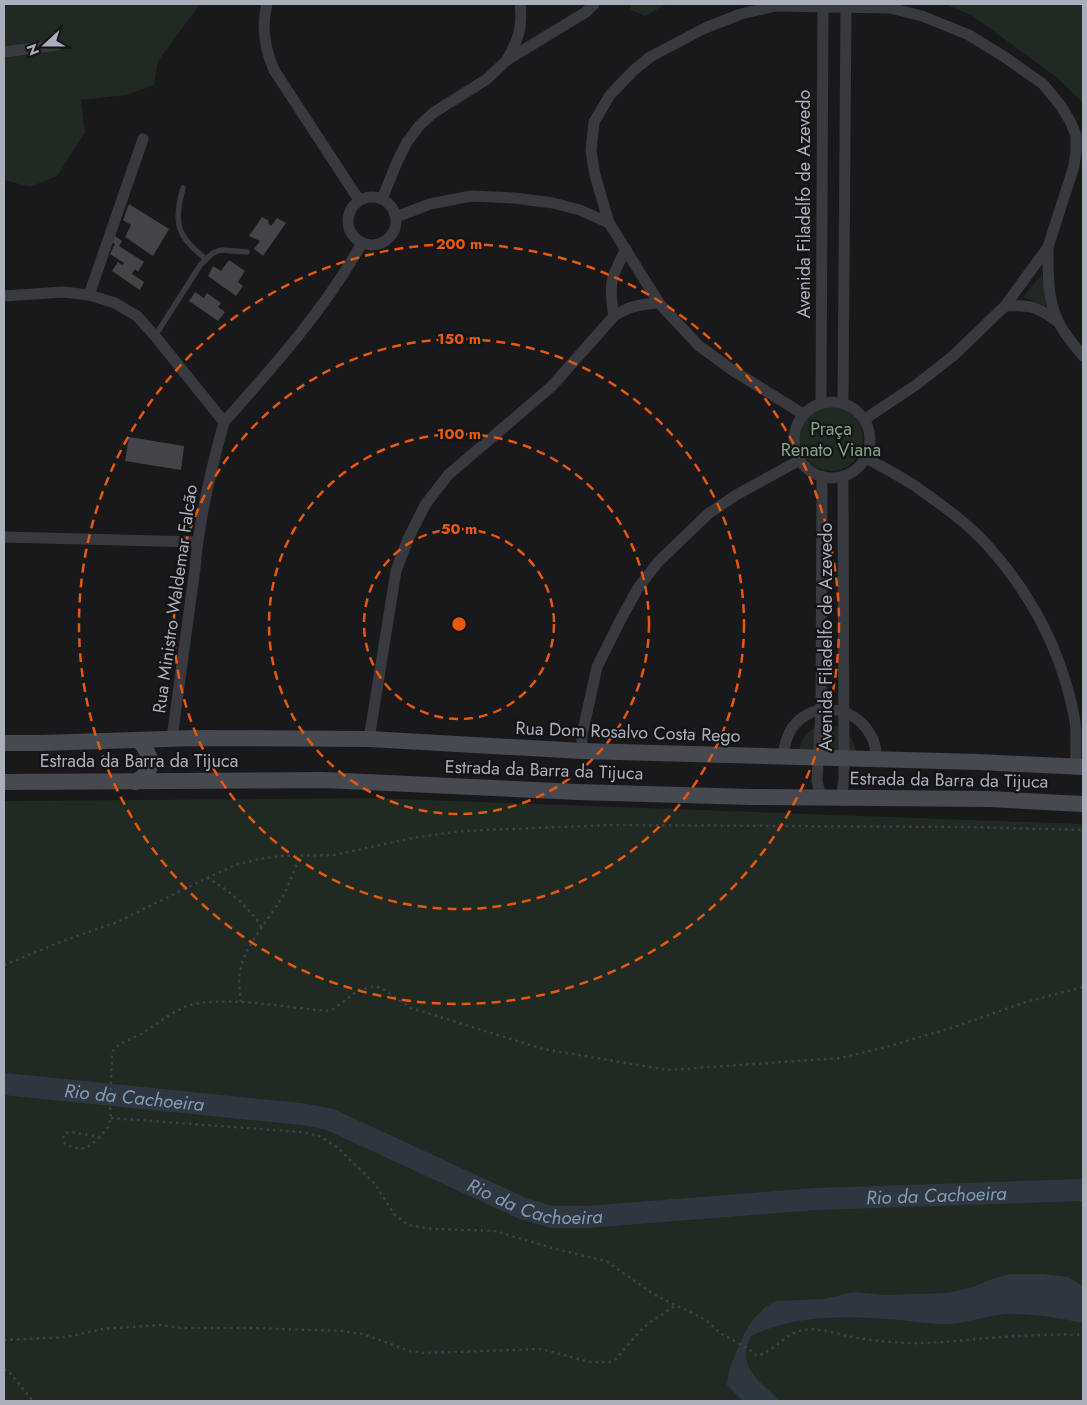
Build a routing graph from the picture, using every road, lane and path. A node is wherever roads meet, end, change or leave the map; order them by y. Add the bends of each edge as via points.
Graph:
1 (267, 4) edge
2 (520, 4) edge
3 (594, 4) edge
4 (823, 6) junction
5 (846, 6) junction
6 (57, 45) dead end
7 (4, 52) edge
8 (507, 60) junction
9 (1080, 135) edge
10 (143, 139) dead end
11 (183, 188) dead end
12 (382, 199) junction
13 (359, 200) junction
14 (396, 217) junction
15 (609, 223) junction
16 (362, 243) junction
17 (1048, 248) junction
18 (626, 249) junction
19 (247, 252) dead end
20 (206, 259) junction
21 (89, 295) junction
22 (4, 296) edge
23 (659, 303) junction
24 (1005, 306) junction
25 (614, 316) junction
26 (1058, 322) junction
27 (155, 336) junction
28 (1083, 356) edge
29 (821, 403) junction
30 (843, 403) junction
31 (803, 414) junction
32 (865, 419) junction
33 (224, 422) junction
34 (866, 458) junction
35 (800, 460) junction
36 (822, 476) junction
37 (843, 476) junction
38 (4, 537) edge
39 (197, 542) junction
40 (821, 710) junction
41 (844, 711) junction
42 (172, 738) junction
43 (369, 739) junction
44 (139, 740) junction
45 (4, 743) edge
46 (582, 751) junction
47 (783, 757) junction
48 (819, 758) junction
49 (844, 759) junction
50 (877, 760) junction
51 (1080, 767) edge
52 (4, 782) edge
53 (135, 782) junction
54 (821, 797) junction
55 (839, 797) junction
56 (1083, 804) edge
57 (1083, 830) edge
58 (300, 855) junction
59 (207, 878) junction
60 (262, 928) junction
61 (4, 965) edge
62 (1083, 987) edge
63 (241, 1002) junction
64 (111, 1118) junction
65 (100, 1137) junction
66 (677, 1305) junction
67 (1083, 1335) edge
68 (4, 1340) edge
69 (4, 1369) edge
70 (33, 1401) edge

1 - 13 street via 264,35 274,70
2 - 8 street via 522,26
3 - 8 street
4 - 5 street
4 - 15 street via 775,6 741,14 677,42 633,71 610,96 594,122 591,151
4 - 29 street, Avenida Filadelfo de Azevedo
5 - 9 street via 890,8 922,16 968,35 1043,84
5 - 30 street
6 - 7 street
8 - 12 street via 487,79 433,113 420,125 407,142
9 - 17 street via 1074,166
10 - 21 street
11 - 20 lane via 177,222 188,246
12 - 13 street via 374,196
12 - 14 street via 393,209
13 - 16 street via 353,205 348,219 351,233
14 - 15 street via 430,204 471,196 553,203
14 - 16 street via 390,238 376,245
15 - 18 street
16 - 33 street, Rua Ministro Waldemar Falcão via 320,309
17 - 24 street
17 - 26 street via 1048,276
18 - 23 street
18 - 25 street via 612,277 610,296
19 - 20 lane via 221,250
20 - 27 lane
21 - 22 street via 63,292
21 - 27 street via 115,303 137,316
23 - 25 street via 640,304
23 - 31 street via 705,350
24 - 26 street via 1035,307
24 - 32 street via 952,356
25 - 43 street via 552,386 448,475 425,506 396,571
26 - 28 street
27 - 33 street
29 - 30 street
29 - 31 street
30 - 32 street
31 - 35 street via 796,426 794,440
32 - 34 street via 870,438
33 - 39 street, Rua Ministro Waldemar Falcão
34 - 37 street via 854,471
34 - 51 street via 953,514 988,545 1017,584 1049,635 1065,677
35 - 36 street
35 - 46 street via 708,514 658,562 638,588 597,667 582,734
36 - 37 street
36 - 40 street, Avenida Filadelfo de Azevedo
37 - 41 street, Avenida Filadelfo de Azevedo
38 - 39 street
39 - 42 street, Rua Ministro Waldemar Falcão
40 - 41 street
40 - 47 street via 810,713 793,726
40 - 48 street, Avenida Filadelfo de Azevedo
41 - 49 street, Avenida Filadelfo de Azevedo
41 - 50 street via 868,730
42 - 43 main road, Rua Dom Rosalvo Costa Rego
42 - 44 main road, Estrada da Barra da Tijuca
43 - 46 main road, Rua Dom Rosalvo Costa Rego
44 - 45 main road, Estrada da Barra da Tijuca
44 - 53 main road via 148,751 151,763 146,774
46 - 47 main road, Rua Dom Rosalvo Costa Rego
47 - 48 main road, Rua Dom Rosalvo Costa Rego
48 - 49 main road, Rua Dom Rosalvo Costa Rego
48 - 54 street, Avenida Filadelfo de Azevedo via 817,781
49 - 50 main road, Rua Dom Rosalvo Costa Rego
49 - 55 street, Avenida Filadelfo de Azevedo via 843,789
50 - 51 main road, Rua Dom Rosalvo Costa Rego
52 - 53 main road, Estrada da Barra da Tijuca
53 - 54 main road, Estrada da Barra da Tijuca via 324,780 578,792
54 - 55 main road, Estrada da Barra da Tijuca
55 - 56 main road, Estrada da Barra da Tijuca
57 - 58 path via 609,825 461,832 413,838 334,855
58 - 59 path via 259,859
58 - 60 path via 281,899
59 - 60 path via 220,884 256,918
59 - 61 path via 117,922
60 - 63 path via 240,970
62 - 63 path via 840,1058 668,1070 533,1046 411,1008 375,986 358,990 334,1009 326,1011
63 - 64 path via 186,1006 114,1048
64 - 65 path
64 - 66 path via 319,1136 337,1147 369,1178 394,1214 408,1225 495,1231 606,1261 656,1295
65 - 65 path via 82,1149 65,1144 63,1138 70,1132
66 - 67 path via 706,1320 720,1333 758,1356 790,1335 810,1329 904,1343
66 - 68 path via 649,1323 616,1359 602,1363 541,1349 424,1353 362,1334 333,1330 159,1326
69 - 70 path

